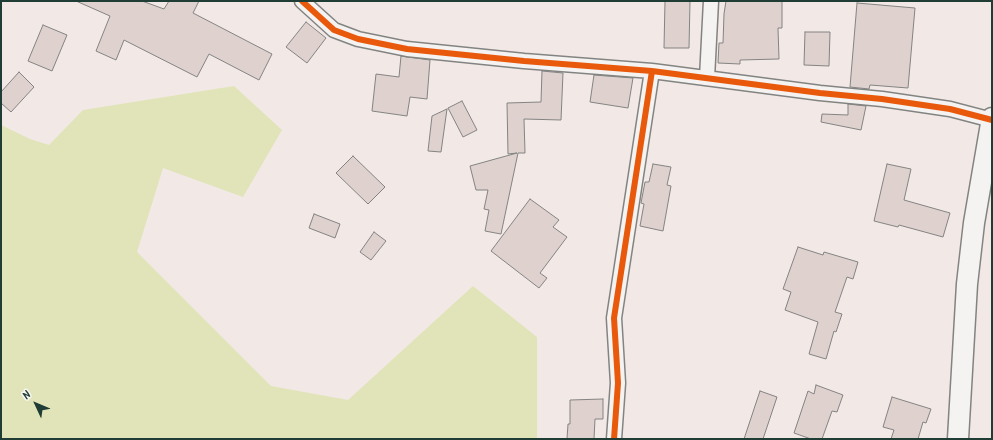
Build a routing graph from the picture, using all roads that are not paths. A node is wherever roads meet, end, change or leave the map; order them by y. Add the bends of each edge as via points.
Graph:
1 (302, 1) edge
2 (711, 1) edge
3 (652, 71) junction
4 (707, 78) junction
5 (992, 119) edge
6 (614, 439) edge
7 (958, 439) edge

1 - 3 street via 334,30 358,39 414,49 524,61
2 - 4 street
3 - 4 street
3 - 6 street via 614,318 618,383
4 - 5 street via 890,100 950,109
5 - 7 street via 974,223 967,284

